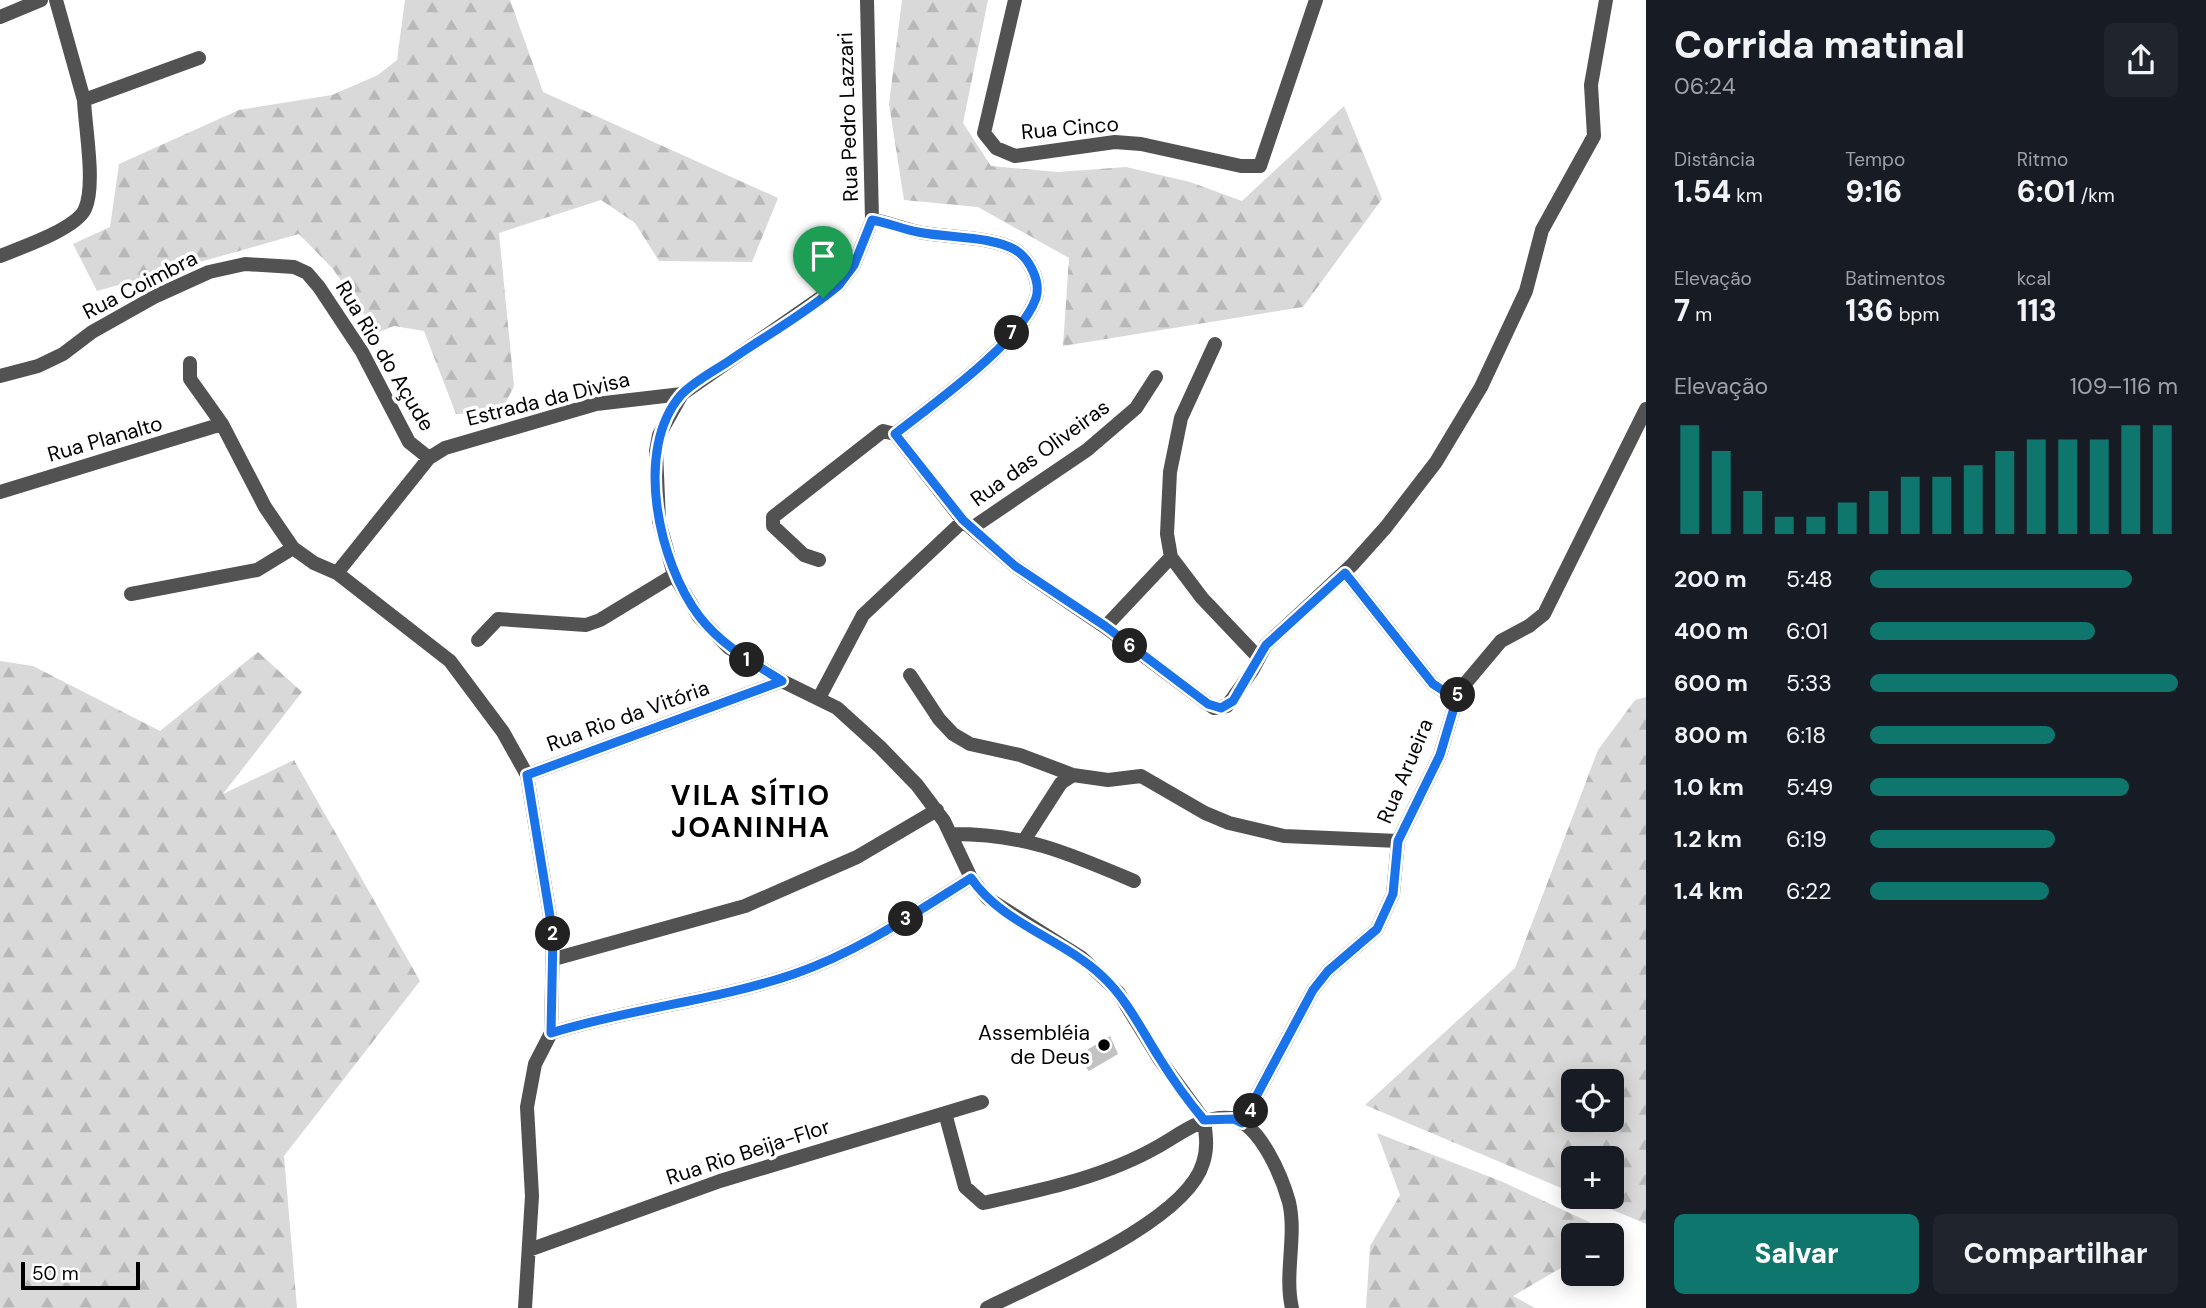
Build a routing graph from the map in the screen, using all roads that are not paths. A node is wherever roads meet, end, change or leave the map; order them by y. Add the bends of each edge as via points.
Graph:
1 (41, 0) edge
2 (57, 0) edge
3 (867, 0) edge
4 (1015, 0) edge
5 (1316, 0) edge
6 (1606, 0) edge
7 (0, 17) edge
8 (199, 58) dead end
9 (84, 100) junction
10 (872, 220) junction
11 (0, 256) edge
12 (307, 273) joint
13 (1215, 344) dead end
14 (190, 363) dead end
15 (0, 376) edge
16 (1156, 377) dead end
17 (681, 394) junction
18 (1646, 409) edge
19 (222, 425) junction
20 (895, 434) junction
21 (429, 458) junction
22 (0, 492) edge
23 (967, 524) junction
24 (293, 548) junction
25 (1171, 557) junction
26 (819, 560) dead end
27 (337, 573) junction
28 (1345, 573) junction
29 (674, 575) junction
30 (131, 594) dead end
31 (1105, 626) junction
32 (478, 640) dead end
33 (1258, 657) junction
34 (911, 675) dead end
35 (782, 681) junction
36 (1459, 691) junction
37 (819, 698) junction
38 (527, 775) junction
39 (1073, 775) junction
40 (937, 810) junction
41 (953, 834) junction
42 (1025, 839) junction
43 (1398, 841) junction
44 (971, 878) junction
45 (1133, 881) dead end
46 (554, 959) junction
47 (551, 1033) junction
48 (982, 1102) dead end
49 (945, 1113) junction
50 (1204, 1120) junction
51 (1242, 1123) junction
52 (529, 1250) junction
53 (525, 1308) edge
54 (987, 1308) edge
55 (1292, 1308) edge

1 - 7 street
2 - 9 street
3 - 10 street, Rua Pedro Lazzari
4 - 5 street, Rua Cinco via 984,133 996,148 1015,156 1115,142 1260,166
6 - 28 street via 1591,85 1594,136 1542,230 1526,291 1481,387 1436,462
8 - 9 street
9 - 11 street via 88,182 84,210 75,220
10 - 17 street, Rua Pedro Lazzari via 854,265 839,285
10 - 20 street via 1001,244 1017,251 1036,279 1037,296 1012,333
12 - 15 street, Rua Coimbra via 294,267 245,264 209,272 156,296 63,354
12 - 21 street, Rua Rio do Açude via 362,352 409,442
13 - 25 street via 1181,418 1170,472 1167,534
14 - 19 street via 190,379
16 - 23 street, Rua das Oliveiras via 1136,408 1087,450
17 - 21 street, Estrada da Divisa via 596,404 463,441
17 - 29 street via 666,419 656,451 659,522
18 - 36 street, Rua Arueira via 1544,614 1501,641
19 - 22 street, Rua Planalto
19 - 24 street via 265,507
20 - 23 street
20 - 26 street via 883,430 772,517 773,526 804,555
21 - 27 street
23 - 31 street via 1015,566
23 - 37 street, Rua das Oliveiras via 863,615
24 - 27 street
24 - 30 street via 257,570
25 - 31 street
25 - 33 street via 1202,598
27 - 38 street via 450,662 503,732
28 - 33 street
28 - 36 street via 1433,684 1447,693
29 - 32 street via 586,625 509,617 498,619
29 - 35 street via 699,617 729,648
31 - 33 street via 1208,704 1221,708 1233,701
34 - 39 street via 953,734 970,744 1020,755
35 - 37 street
35 - 38 street, Rua Rio da Vitória
36 - 43 street, Rua Arueira via 1440,755
37 - 40 street via 866,733
38 - 46 street
39 - 42 street via 1060,783
39 - 43 street via 1108,780 1141,776 1205,813 1284,836
40 - 41 street
40 - 46 street via 857,857 745,906
41 - 42 street
41 - 44 street
42 - 45 street
43 - 51 street, Rua Arueira via 1393,894 1377,929 1313,990
44 - 47 street via 861,944 794,974
44 - 50 street via 1003,911 1060,944 1104,977
46 - 47 street
47 - 52 street via 536,1064 527,1107 532,1196
48 - 49 street, Rua Rio Beija-Flor
49 - 50 street via 965,1187 982,1203 1060,1186 1102,1171 1154,1149
49 - 52 street, Rua Rio Beija-Flor via 720,1181
50 - 51 street
50 - 54 street via 1207,1145 1203,1165 1178,1202 1092,1255
51 - 55 street via 1260,1138 1290,1206
52 - 53 street

